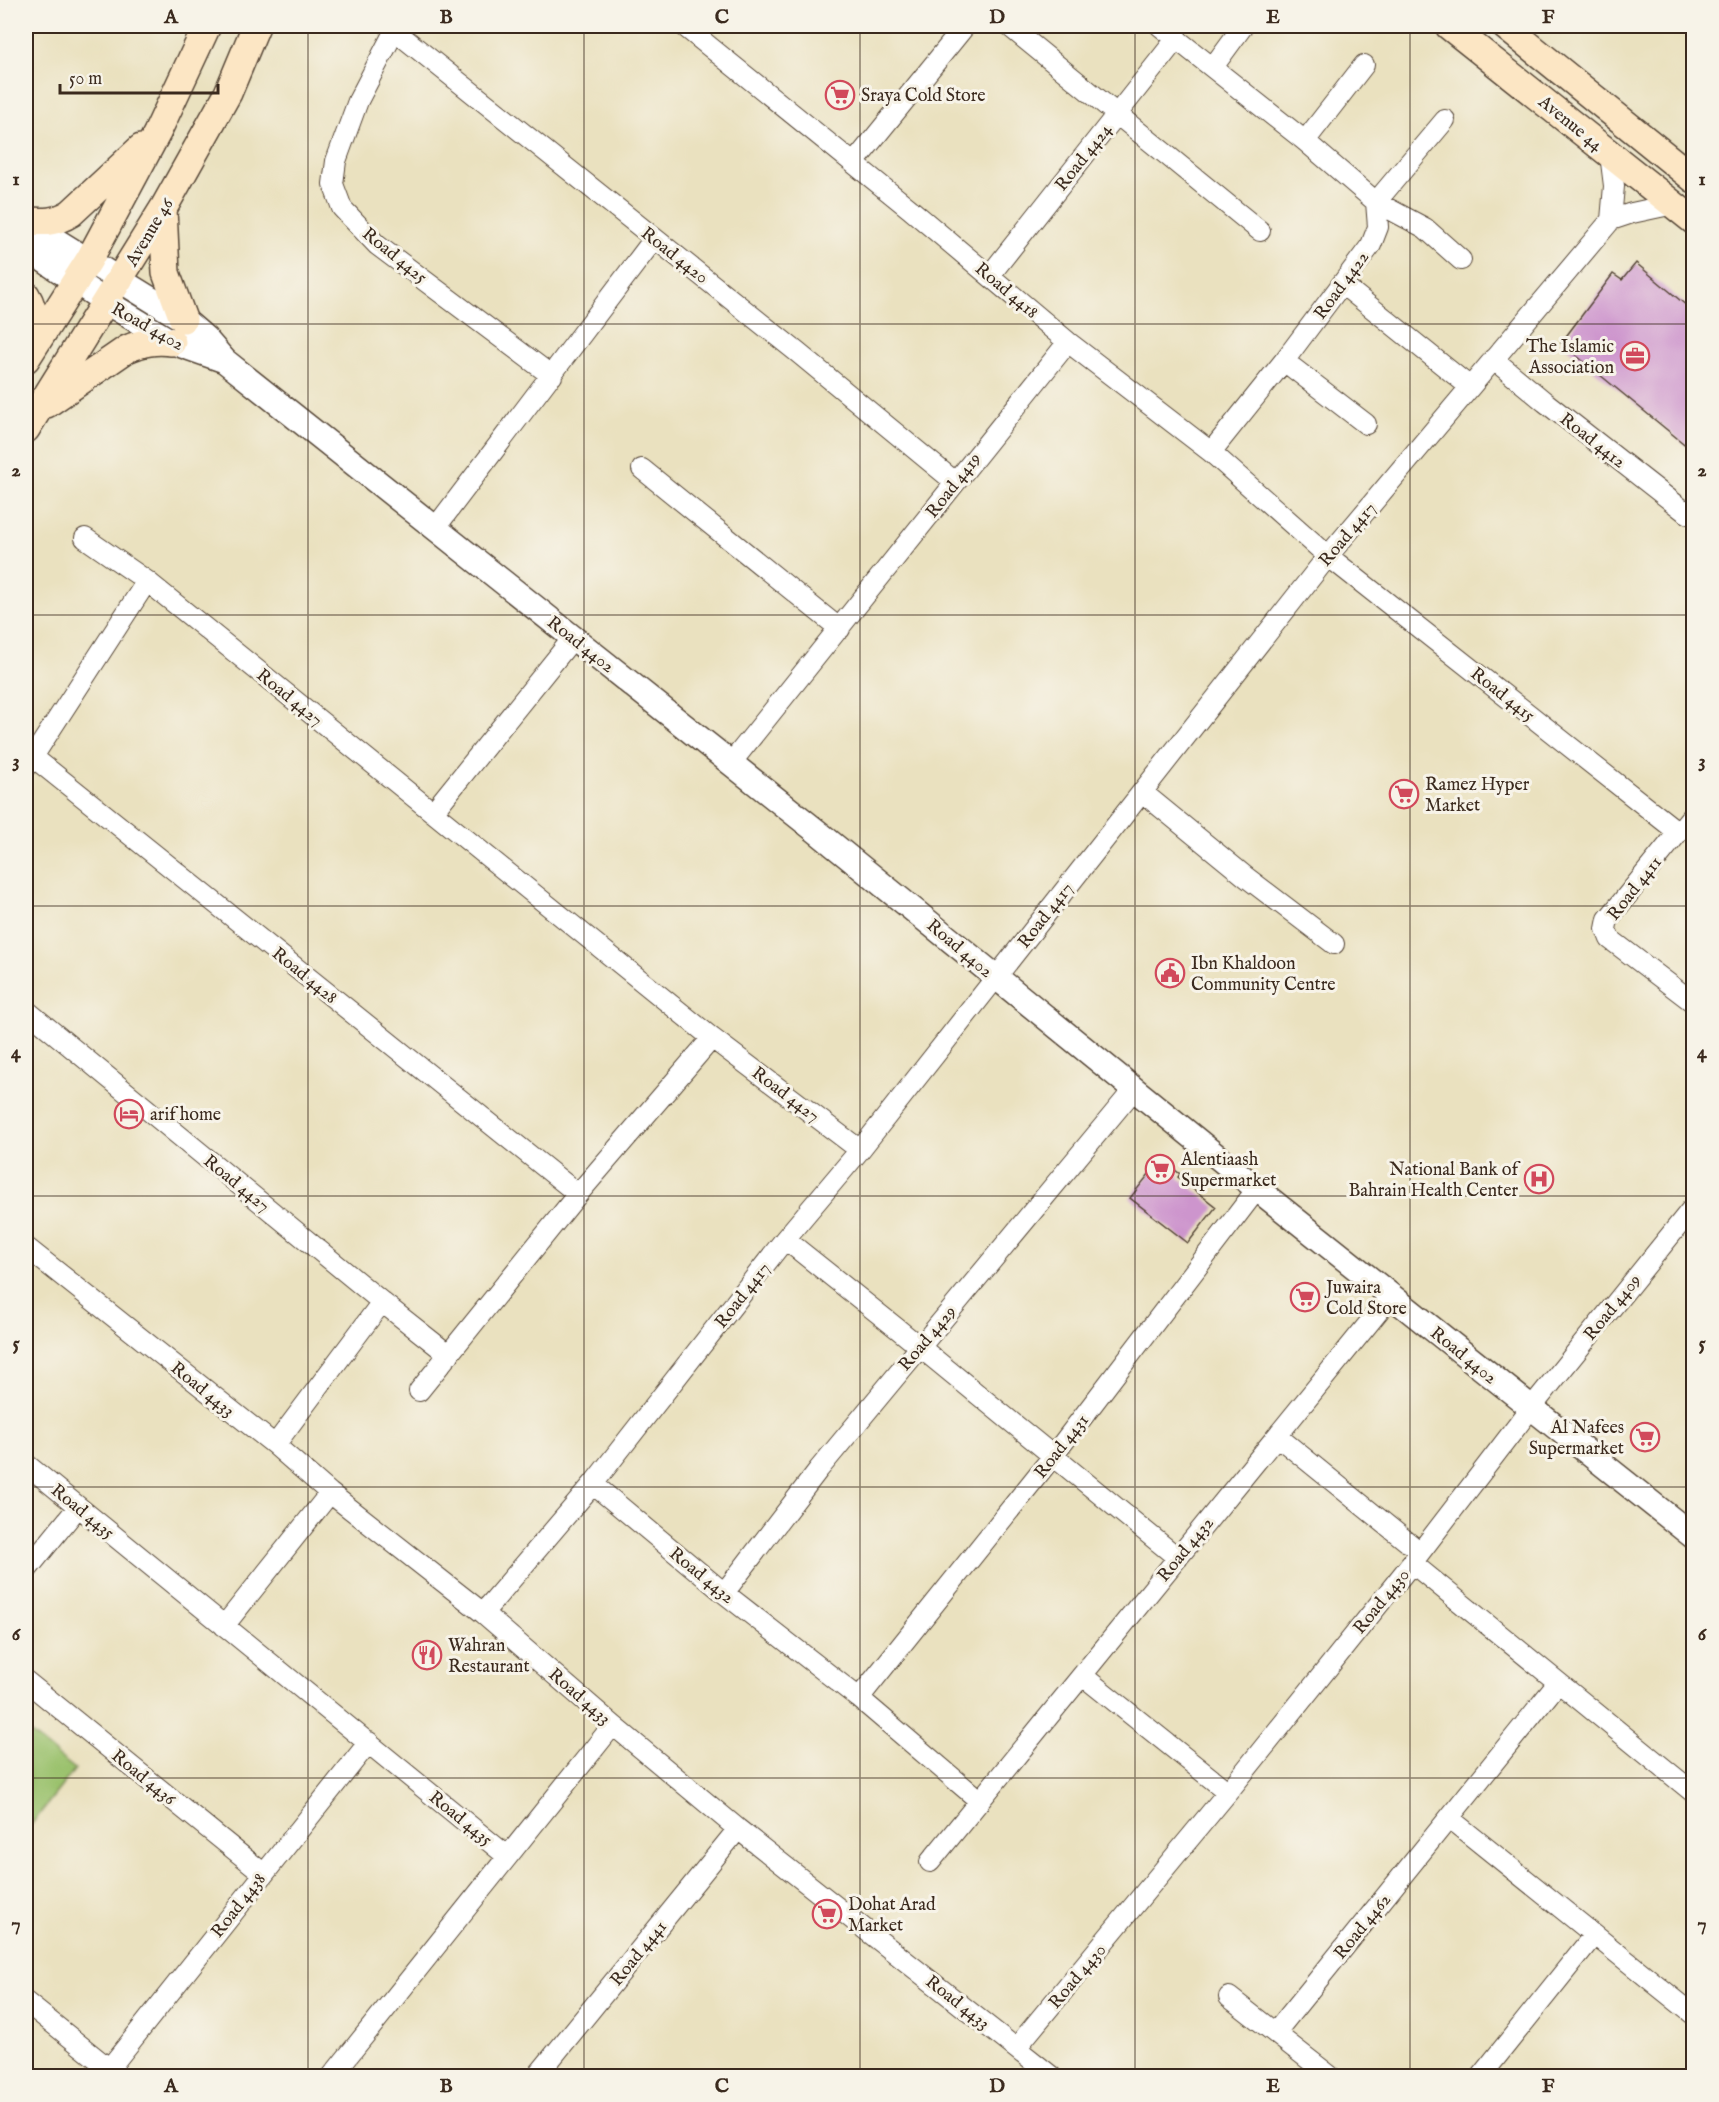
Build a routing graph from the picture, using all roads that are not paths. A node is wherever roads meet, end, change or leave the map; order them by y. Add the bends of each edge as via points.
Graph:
1 (207, 26) edge
2 (256, 26) edge
3 (684, 26) edge
4 (965, 26) edge
5 (1009, 26) edge
6 (1160, 26) edge
7 (1243, 26) edge
8 (1449, 26) edge
9 (1505, 26) edge
10 (396, 28) edge
11 (1177, 38) junction
12 (1364, 65) dead end
13 (1212, 67) junction
14 (1118, 113) junction
15 (1445, 120) dead end
16 (157, 133) junction
17 (1305, 141) junction
18 (1610, 154) junction
19 (854, 163) junction
20 (1694, 179) edge
21 (1376, 202) junction
22 (164, 209) junction
23 (1684, 212) edge
24 (1611, 220) junction
25 (26, 222) edge
26 (1260, 231) dead end
27 (654, 239) junction
28 (26, 248) edge
29 (1461, 260) dead end
30 (82, 271) junction
31 (990, 275) junction
32 (120, 279) junction
33 (1342, 284) junction
34 (26, 295) edge
35 (105, 302) junction
36 (178, 331) junction
37 (1068, 342) junction
38 (26, 353) edge
39 (26, 359) edge
40 (1493, 359) junction
41 (1284, 361) junction
42 (552, 376) junction
43 (1470, 387) junction
44 (30, 421) edge
45 (1366, 424) dead end
46 (1212, 452) junction
47 (642, 469) dead end
48 (955, 482) junction
49 (1694, 507) edge
50 (436, 527) junction
51 (85, 538) dead end
52 (1328, 556) junction
53 (147, 581) junction
54 (840, 629) junction
55 (573, 638) junction
56 (29, 763) edge
57 (731, 763) junction
58 (1142, 792) junction
59 (433, 812) junction
60 (1694, 813) edge
61 (1678, 832) junction
62 (1334, 944) dead end
63 (995, 977) junction
64 (1692, 1002) edge
65 (26, 1010) edge
66 (712, 1038) junction
67 (1135, 1088) junction
68 (860, 1150) junction
69 (1257, 1189) junction
70 (578, 1194) junction
71 (1694, 1206) edge
72 (785, 1239) junction
73 (26, 1247) edge
74 (1391, 1296) junction
75 (382, 1302) junction
76 (919, 1348) junction
77 (449, 1355) junction
78 (419, 1391) dead end
79 (1531, 1408) junction
80 (1277, 1436) junction
81 (274, 1445) junction
82 (1053, 1456) junction
83 (26, 1464) edge
84 (593, 1484) junction
85 (330, 1493) junction
86 (78, 1507) junction
87 (1694, 1537) edge
88 (1178, 1558) junction
89 (1416, 1558) junction
90 (26, 1571) edge
91 (724, 1593) junction
92 (483, 1613) junction
93 (224, 1626) junction
94 (1083, 1676) junction
95 (26, 1681) edge
96 (1558, 1683) junction
97 (859, 1698) junction
98 (613, 1725) junction
99 (369, 1742) junction
100 (1228, 1792) junction
101 (1694, 1793) edge
102 (980, 1801) junction
103 (1449, 1818) junction
104 (738, 1829) junction
105 (507, 1856) junction
106 (930, 1862) dead end
107 (263, 1873) junction
108 (1594, 1935) junction
109 (1230, 1997) dead end
110 (26, 2002) edge
111 (1694, 2015) edge
112 (1275, 2033) junction
113 (1016, 2048) junction
114 (114, 2073) edge
115 (332, 2076) edge
116 (537, 2076) edge
117 (1051, 2076) edge
118 (1330, 2076) edge
119 (1481, 2076) edge

1 - 16 main road
2 - 22 main road, Avenue 46 via 228,93
3 - 19 street, Road 4418
4 - 19 street
5 - 14 street
6 - 11 street
7 - 13 street
8 - 18 main road, Avenue 44
9 - 20 main road, Avenue 44
10 - 27 street, Road 4420
10 - 42 street, Road 4425 via 358,101 336,161 333,183 342,208 377,245
11 - 13 street
11 - 14 street, Road 4424
12 - 17 street
13 - 17 street
14 - 26 street
14 - 31 street, Road 4424
15 - 21 street
16 - 25 main road via 71,213 50,223
16 - 30 main road
17 - 21 street
18 - 23 main road, Avenue 44
18 - 24 street via 1614,186
19 - 31 street, Road 4418
21 - 29 street via 1425,228
21 - 33 street, Road 4422 via 1378,227 1371,244
22 - 32 main road, Avenue 46
22 - 36 main road via 166,273
23 - 24 street via 1632,213
24 - 40 street, Road 4417
25 - 30 street
27 - 42 street
27 - 48 street, Road 4420
28 - 30 street
30 - 32 street, Road 4402
30 - 35 street, Road 4402
30 - 39 main road
31 - 37 street, Road 4418
32 - 35 main road, Avenue 46
32 - 36 street, Road 4402
33 - 41 street, Road 4422
33 - 43 street
34 - 38 main road via 34,315
35 - 36 street, Road 4402
35 - 44 main road, Avenue 46
36 - 44 main road via 127,349
36 - 50 street, Road 4402 via 225,361
37 - 46 street, Road 4418
37 - 48 street, Road 4419
40 - 43 street, Road 4417
40 - 49 street, Road 4412 via 1688,514
41 - 45 street
41 - 46 street, Road 4422
42 - 50 street
43 - 52 street, Road 4417
46 - 52 street, Road 4418
47 - 54 street
48 - 54 street, Road 4419
50 - 55 street, Road 4402
51 - 53 street, Road 4427
52 - 58 street, Road 4417
52 - 61 street, Road 4415
53 - 56 street
53 - 59 street, Road 4427
54 - 57 street, Road 4419
55 - 57 street, Road 4402
55 - 59 street
56 - 70 street, Road 4428
57 - 63 street, Road 4402
58 - 62 street
58 - 63 street, Road 4417
59 - 66 street, Road 4427
60 - 61 street, Road 4411
61 - 64 street, Road 4411 via 1608,919 1606,929 1610,939
63 - 67 street, Road 4402
63 - 68 street, Road 4417
65 - 75 street, Road 4427
66 - 68 street, Road 4427
66 - 70 street
67 - 69 street, Road 4402
67 - 76 street, Road 4429
68 - 72 street, Road 4417
69 - 74 street, Road 4402
69 - 82 street, Road 4431
70 - 77 street
71 - 79 street, Road 4409
72 - 76 street
72 - 84 street, Road 4417
73 - 81 street, Road 4433
74 - 79 street, Road 4402
74 - 80 street, Road 4432
75 - 77 street, Road 4427
75 - 81 street
76 - 82 street
76 - 91 street, Road 4429
77 - 78 street
79 - 87 street, Road 4402
79 - 89 street, Road 4430
80 - 88 street, Road 4432
80 - 89 street
81 - 85 street, Road 4433
82 - 88 street
82 - 97 street, Road 4431
83 - 86 street, Road 4435
84 - 91 street, Road 4432
84 - 92 street, Road 4417
85 - 92 street, Road 4433
85 - 93 street
86 - 90 street
86 - 93 street, Road 4435
88 - 94 street, Road 4432
89 - 96 street
89 - 100 street, Road 4430
91 - 97 street, Road 4432
92 - 98 street, Road 4433
93 - 99 street, Road 4435
94 - 100 street
94 - 102 street, Road 4432
95 - 107 street, Road 4436
96 - 101 street
96 - 103 street, Road 4462
97 - 102 street, Road 4432
98 - 104 street, Road 4433
98 - 105 street
99 - 105 street, Road 4435
99 - 107 street, Road 4438
100 - 113 street, Road 4430
102 - 106 street, Road 4432
103 - 108 street
103 - 112 street, Road 4462
104 - 113 street, Road 4433
104 - 116 street, Road 4441
105 - 115 street, Road 4435
107 - 114 street, Road 4438
108 - 111 street
108 - 119 street
109 - 112 street
110 - 114 street, Road 4438
112 - 118 street
113 - 117 street, Road 4433

